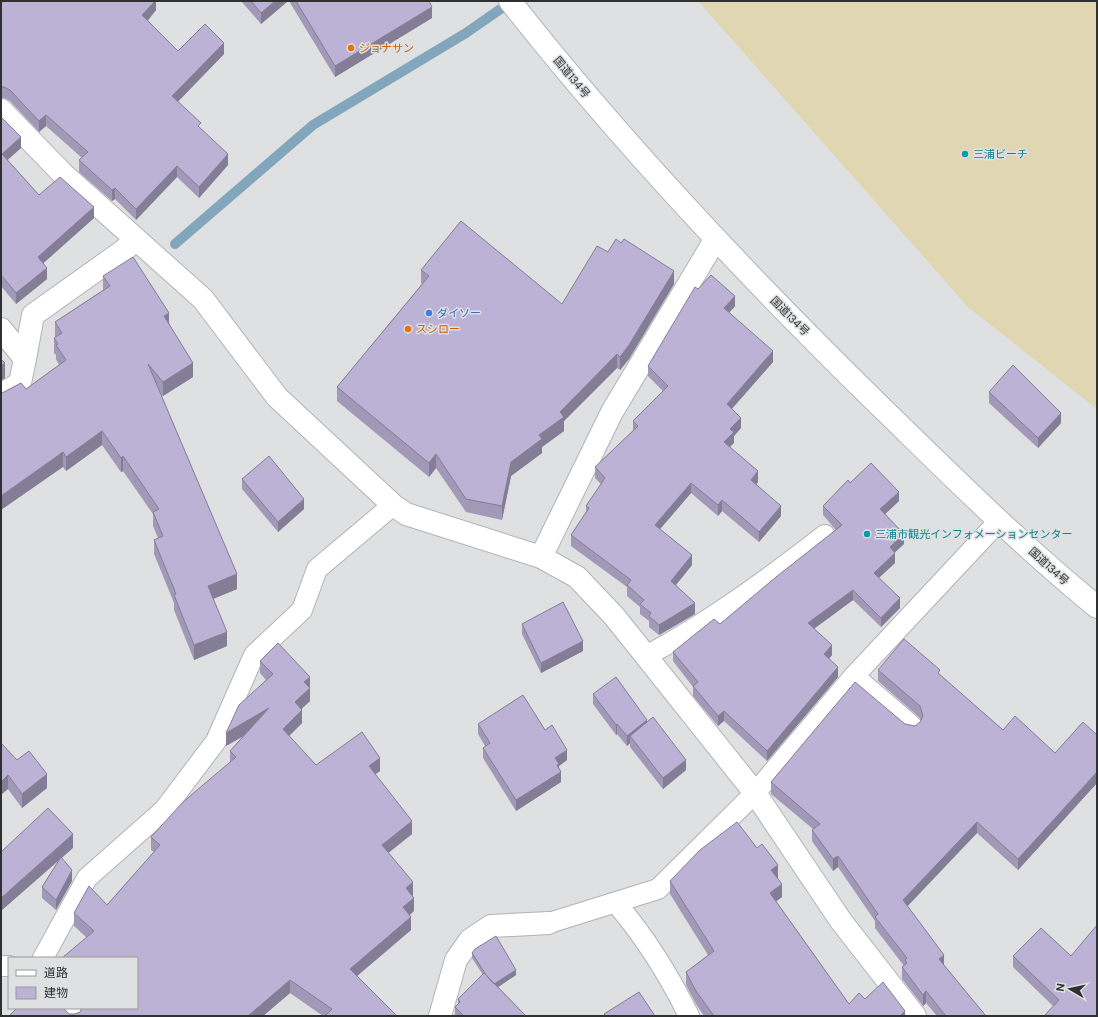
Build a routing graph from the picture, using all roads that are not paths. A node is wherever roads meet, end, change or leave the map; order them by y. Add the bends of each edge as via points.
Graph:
1 (510, 1) edge
2 (1, 110) edge
3 (136, 239) junction
4 (715, 240) junction
5 (1, 329) edge
6 (25, 359) junction
7 (1, 395) edge
8 (393, 505) junction
9 (999, 521) junction
10 (825, 535) dead end
11 (541, 557) junction
12 (1097, 607) edge
13 (646, 656) junction
14 (854, 676) junction
15 (912, 726) edge
16 (755, 793) junction
17 (616, 903) junction
18 (549, 923) joint
19 (44, 957) edge
20 (440, 1016) edge
21 (689, 1016) edge
22 (915, 1016) edge

1 - 4 main road, 国道134号 via 613,127
2 - 3 main road via 63,174
3 - 6 main road via 33,315
3 - 8 main road via 203,299 277,397
4 - 9 main road, 国道134号 via 847,374
4 - 11 main road via 612,412
5 - 6 main road
6 - 7 main road via 20,383
8 - 11 main road via 406,514
8 - 19 lane via 317,569 302,610 254,655 216,741 164,810 88,878
9 - 12 main road, 国道134号
9 - 14 lane
10 - 13 lane via 756,588 671,643
11 - 13 main road via 577,577 614,616
13 - 16 main road
14 - 15 lane
14 - 16 lane
16 - 17 lane via 658,889
16 - 22 main road via 841,921
17 - 18 lane
17 - 21 lane via 636,926 674,986
18 - 20 main road via 491,926 470,940 456,960

